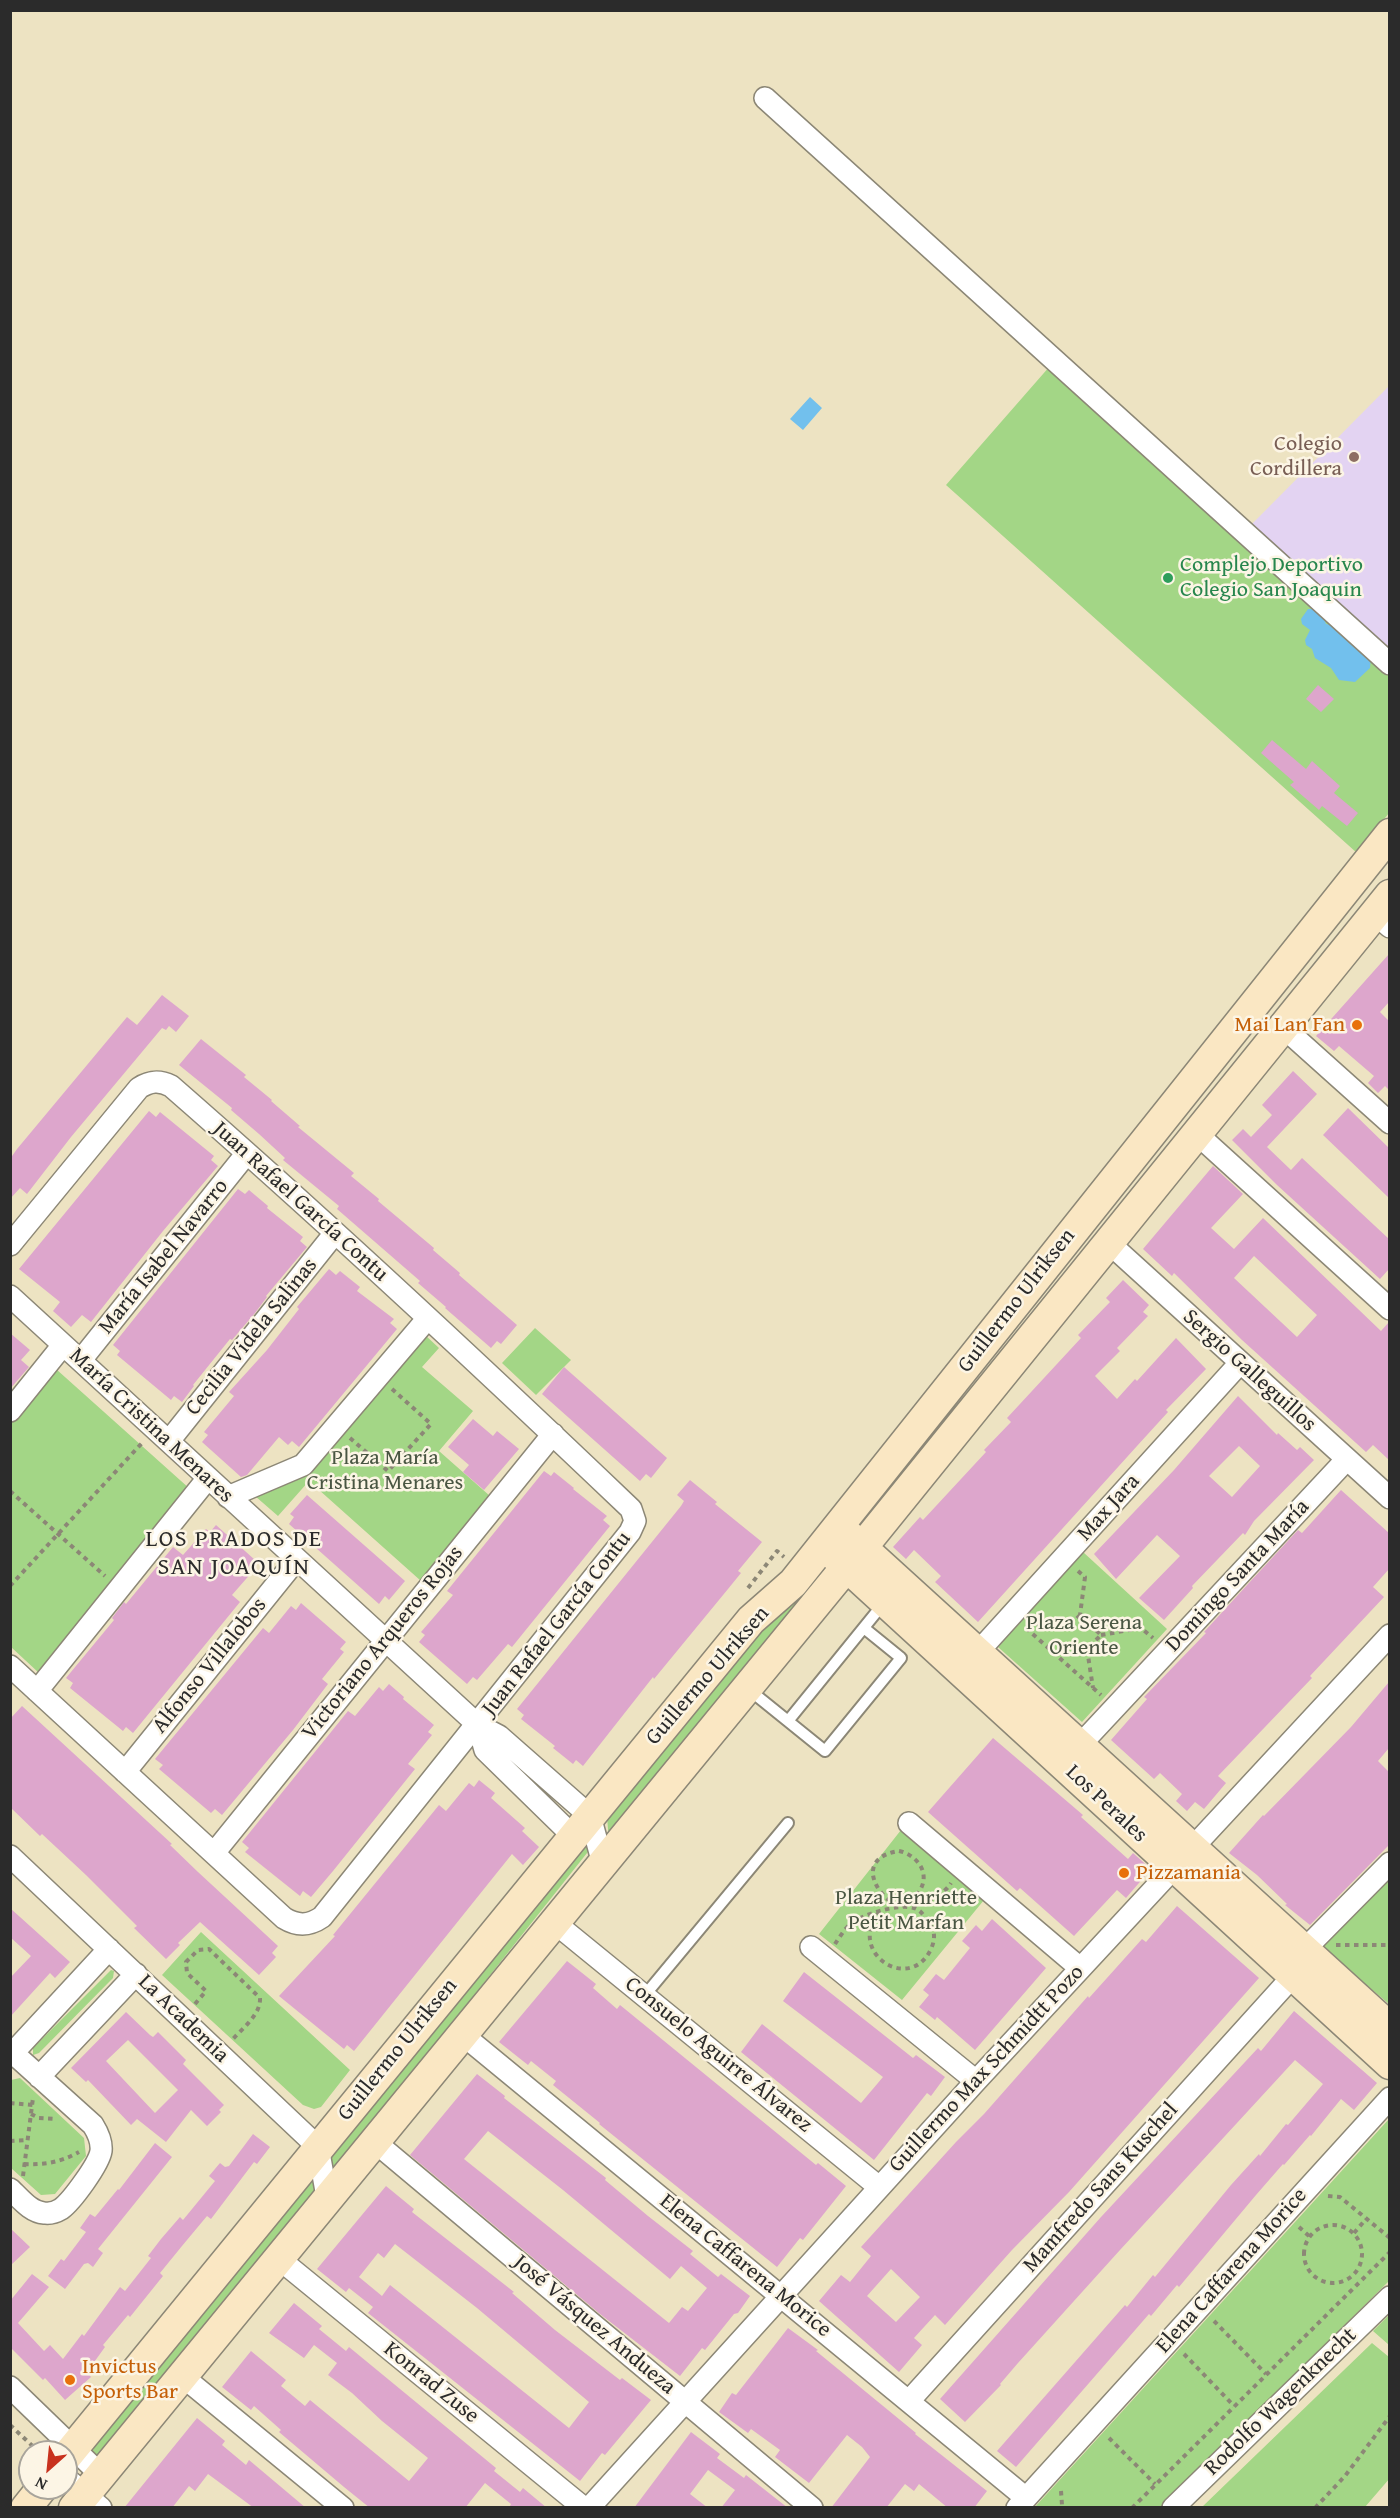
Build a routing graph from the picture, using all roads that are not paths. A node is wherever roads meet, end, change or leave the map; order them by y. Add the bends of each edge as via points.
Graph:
1 (765, 98) dead end
2 (1389, 664) edge
3 (1389, 834) edge
4 (1385, 912) edge
5 (1284, 1028) junction
6 (1389, 1123) edge
7 (1197, 1134) junction
8 (248, 1153) junction
9 (335, 1233) junction
10 (1109, 1243) junction
11 (10, 1245) edge
12 (10, 1296) edge
13 (1389, 1309) edge
14 (428, 1318) junction
15 (63, 1345) junction
16 (81, 1360) junction
17 (1240, 1363) junction
18 (10, 1412) edge
19 (553, 1434) junction
20 (162, 1435) junction
21 (1347, 1459) junction
22 (208, 1478) junction
23 (228, 1497) junction
24 (1389, 1498) edge
25 (831, 1536) junction
26 (855, 1556) junction
27 (296, 1560) junction
28 (885, 1601) junction
29 (864, 1628) junction
30 (1389, 1635) edge
31 (385, 1640) junction
32 (978, 1652) junction
33 (10, 1666) edge
34 (747, 1688) junction
35 (37, 1691) junction
36 (788, 1721) junction
37 (478, 1725) junction
38 (1080, 1745) junction
39 (125, 1772) junction
40 (788, 1823) dead end
41 (909, 1823) dead end
42 (582, 1826) junction
43 (214, 1853) junction
44 (10, 1856) edge
45 (1183, 1857) junction
46 (1389, 1863) edge
47 (603, 1864) junction
48 (555, 1923) junction
49 (109, 1949) junction
50 (817, 1953) road end
51 (1302, 1957) junction
52 (1080, 1968) junction
53 (136, 1974) junction
54 (645, 1995) junction
55 (1389, 2028) edge
56 (463, 2035) junction
57 (12, 2055) edge
58 (1389, 2064) edge
59 (38, 2076) junction
60 (976, 2081) junction
61 (1389, 2098) edge
62 (375, 2142) junction
63 (318, 2147) junction
64 (879, 2187) junction
65 (15, 2194) edge
66 (327, 2197) junction
67 (278, 2258) junction
68 (782, 2296) junction
69 (1389, 2297) edge
70 (182, 2376) junction
71 (10, 2387) edge
72 (909, 2401) junction
73 (685, 2402) junction
74 (58, 2440) edge
75 (78, 2443) edge
76 (78, 2472) edge
77 (86, 2492) edge
78 (1022, 2503) edge
79 (343, 2508) edge
80 (584, 2508) edge
81 (589, 2508) edge
82 (812, 2508) edge
83 (1173, 2508) edge

1 - 2 street
3 - 25 main road, Guillermo Ulriksen
4 - 5 main road, Guillermo Ulriksen
5 - 6 street
5 - 7 main road, Guillermo Ulriksen
7 - 10 main road, Guillermo Ulriksen
7 - 13 street
8 - 9 street, Juan Rafael García Contu
8 - 11 street, Juan Rafael García Contu via 171,1086 158,1082 144,1084
8 - 16 street, María Isabel Navarro
9 - 14 street, Juan Rafael García Contu
9 - 20 street, Cecilia Videla Salinas
10 - 17 street, Sergio Galleguillos
10 - 26 main road, Guillermo Ulriksen
12 - 15 street, María Cristina Menares
14 - 19 street, Juan Rafael García Contu
14 - 23 street via 303,1465
15 - 16 street, María Cristina Menares
15 - 18 street
16 - 20 street, María Cristina Menares
17 - 21 street, Sergio Galleguillos
17 - 32 street, Max Jara
19 - 31 street, Victoriano Arqueros Rojas
19 - 37 street, Juan Rafael García Contu via 631,1509 634,1527
20 - 22 street, María Cristina Menares
21 - 24 street, Sergio Galleguillos
21 - 38 street, Domingo Santa María
22 - 23 street, María Cristina Menares
22 - 35 street
23 - 27 street, María Cristina Menares
25 - 26 main road, Los Perales
25 - 42 main road, Guillermo Ulriksen via 793,1583 751,1620
26 - 28 main road, Los Perales
26 - 32 main road, Los Perales
26 - 34 main road, Guillermo Ulriksen
27 - 31 street, María Cristina Menares
27 - 39 street, Alfonso Villalobos
28 - 29 lane
28 - 45 main road, Los Perales
29 - 36 lane
29 - 36 lane via 901,1658 846,1726 825,1751
30 - 45 street, Guillermo Max Schmidtt Pozo
31 - 37 street, María Cristina Menares
31 - 43 street, Victoriano Arqueros Rojas
32 - 38 main road, Los Perales
33 - 35 street, Juan Rafael García Contu
34 - 36 lane
34 - 47 main road, Guillermo Ulriksen
35 - 39 street, Juan Rafael García Contu
37 - 42 street, María Cristina Menares via 499,1736
37 - 43 street, Juan Rafael García Contu via 316,1921 303,1924 284,1918
38 - 45 main road, Los Perales
39 - 43 street, Juan Rafael García Contu
40 - 54 lane
41 - 52 street
42 - 47 street
42 - 63 main road, Guillermo Ulriksen
44 - 49 street, La Academia
45 - 51 main road, Los Perales
45 - 52 street, Guillermo Max Schmidtt Pozo
46 - 51 street, Mamfredo Sans Kuschel
47 - 48 main road, Guillermo Ulriksen
48 - 54 street, Consuelo Aguirre Álvarez
48 - 56 main road, Guillermo Ulriksen
49 - 53 street, La Academia
49 - 57 street
50 - 60 street
51 - 55 main road, Los Perales
51 - 58 main road, Los Perales
51 - 72 street, Mamfredo Sans Kuschel
52 - 60 street, Guillermo Max Schmidtt Pozo
53 - 59 street
53 - 63 street, La Academia
54 - 64 street, Consuelo Aguirre Álvarez
56 - 62 main road, Guillermo Ulriksen
56 - 68 street, Elena Caffarena Morice
57 - 59 street
59 - 65 street via 93,2125 101,2150 97,2163 61,2209 50,2214 38,2212
60 - 64 street, Guillermo Max Schmidtt Pozo
61 - 78 street, Elena Caffarena Morice
62 - 66 main road, Guillermo Ulriksen
62 - 73 street, José Vásquez Andueza
63 - 66 street
63 - 75 main road, Guillermo Ulriksen
64 - 68 street, Guillermo Max Schmidtt Pozo
66 - 67 main road, Guillermo Ulriksen
67 - 70 main road, Guillermo Ulriksen
67 - 80 street, Konrad Zuse
68 - 72 street, Elena Caffarena Morice
68 - 73 street, Guillermo Max Schmidtt Pozo
69 - 83 street, Rodolfo Wagenknecht
70 - 77 main road, Guillermo Ulriksen
70 - 79 street
71 - 74 street
72 - 78 street, Elena Caffarena Morice
73 - 81 street, Guillermo Max Schmidtt Pozo
73 - 82 street, José Vásquez Andueza
76 - 77 street

